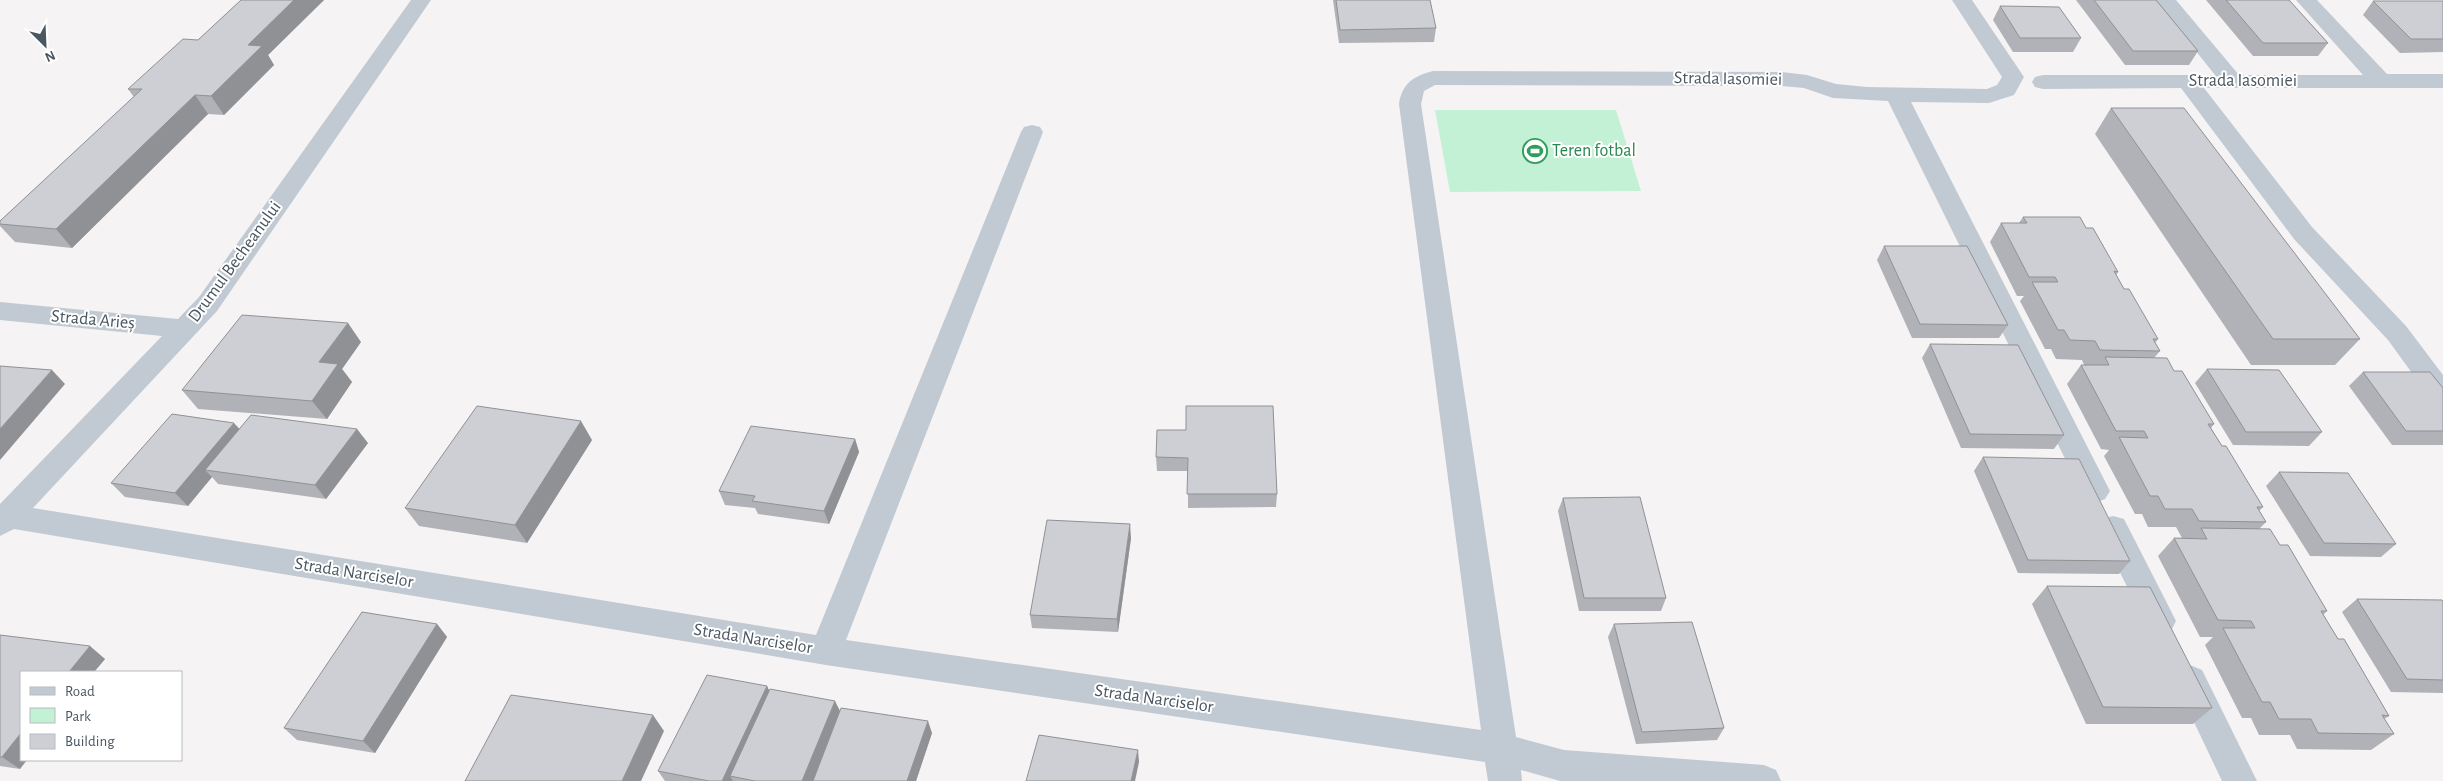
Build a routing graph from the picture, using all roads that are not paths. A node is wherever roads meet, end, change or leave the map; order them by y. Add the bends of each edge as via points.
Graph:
1 (421, 0) edge
2 (1962, 0) edge
3 (2165, 0) edge
4 (2306, 0) edge
5 (2443, 80) edge
6 (2188, 81) junction
7 (2232, 81) junction
8 (2381, 81) junction
9 (2043, 82) dead end
10 (1897, 96) junction
11 (1032, 132) dead end
12 (0, 311) edge
13 (186, 329) junction
14 (2443, 395) edge
15 (4, 520) edge
16 (826, 651) junction
17 (1503, 765) edge
18 (1764, 781) edge
19 (2240, 781) edge

1 - 13 street, Drumul Becheanului via 208,304
2 - 10 street, Strada Iasomiei via 2013,78 2006,90 1989,96
3 - 7 street
4 - 8 street
5 - 8 street, Strada Iasomiei
6 - 7 street, Strada Iasomiei
6 - 9 street, Strada Iasomiei
6 - 14 street via 2303,233 2397,333
7 - 8 street, Strada Iasomiei
10 - 17 street, Strada Iasomiei via 1833,91 1807,82 1782,79 1433,78 1419,83 1412,92 1410,104
10 - 19 street
11 - 16 street
12 - 13 street, Strada Arieș
13 - 15 street, Drumul Becheanului
15 - 16 street, Strada Narciselor
16 - 17 street, Strada Narciselor
17 - 18 street, Strada Narciselor via 1564,766

